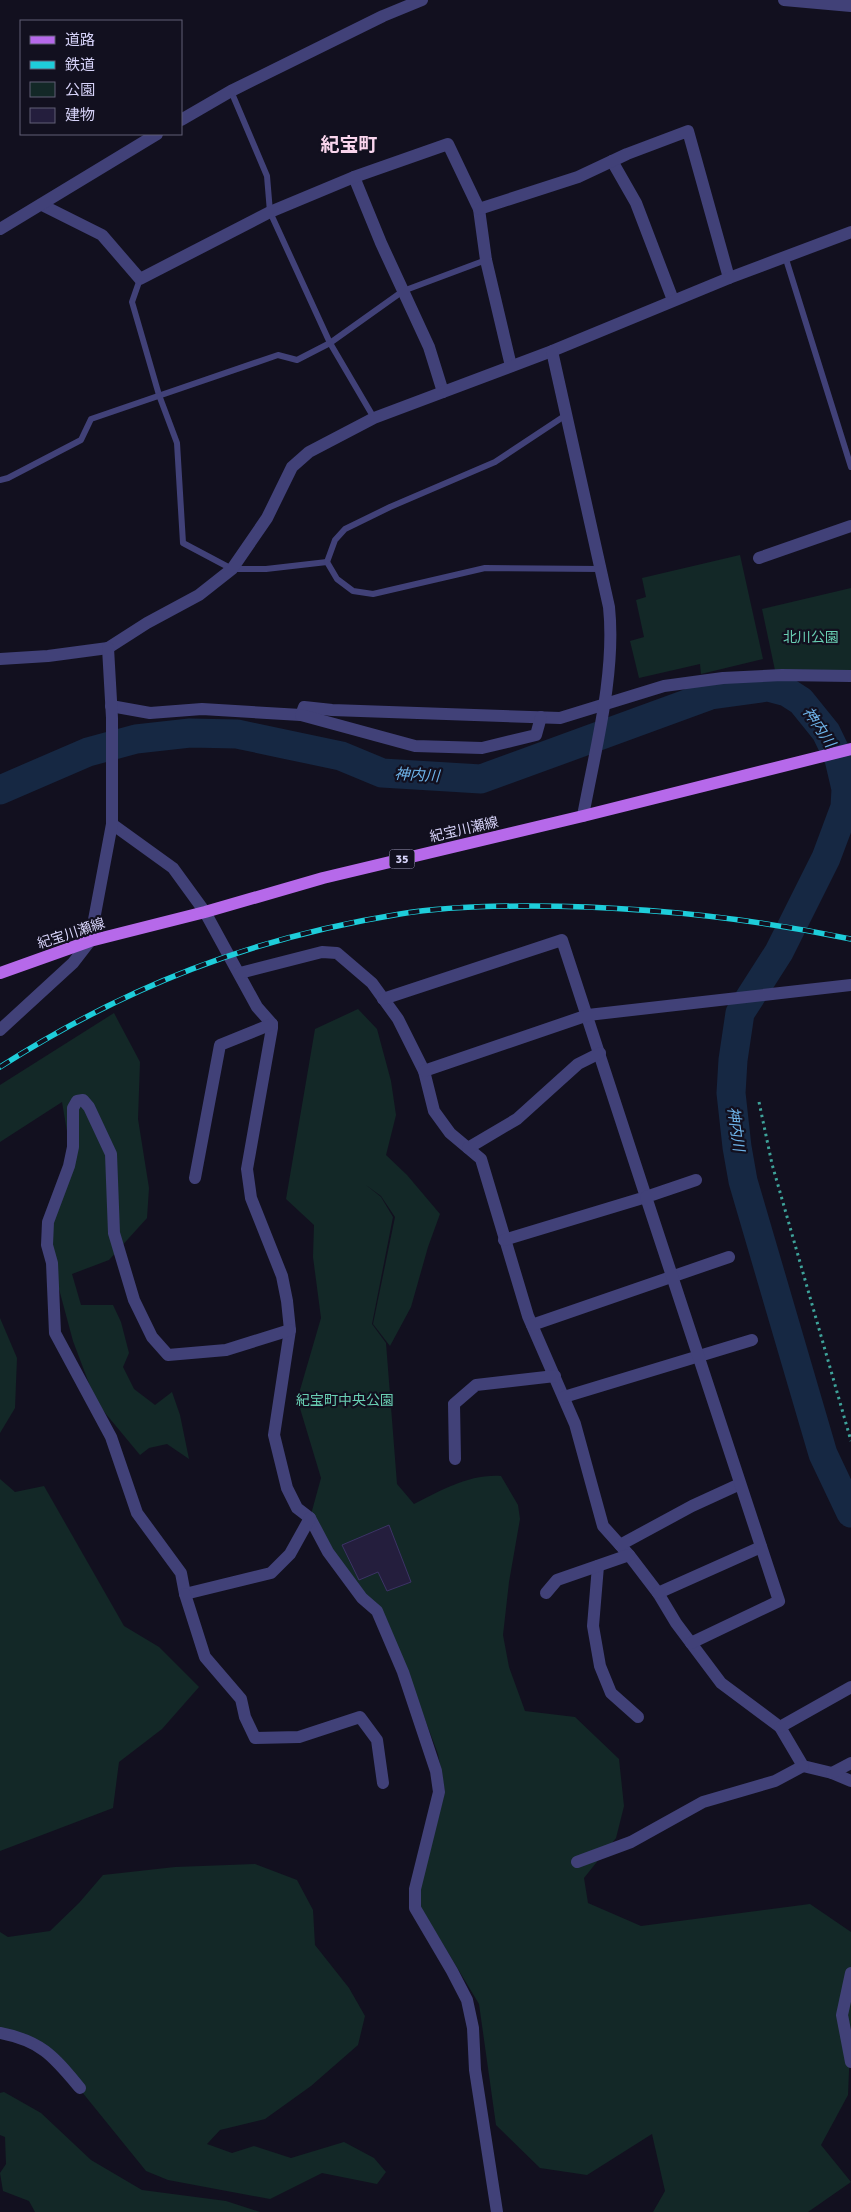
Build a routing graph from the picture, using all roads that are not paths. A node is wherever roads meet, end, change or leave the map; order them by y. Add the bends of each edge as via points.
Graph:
1 (422, 0) edge
2 (784, 0) edge
3 (851, 6) edge
4 (231, 92) junction
5 (182, 119) edge
6 (155, 135) edge
7 (612, 161) junction
8 (354, 177) junction
9 (42, 205) junction
10 (479, 209) junction
11 (270, 212) junction
12 (0, 229) edge
13 (851, 232) edge
14 (784, 256) junction
15 (486, 260) junction
16 (729, 278) junction
17 (140, 279) junction
18 (403, 291) junction
19 (673, 300) junction
20 (330, 343) junction
21 (552, 351) junction
22 (511, 366) junction
23 (444, 392) junction
24 (159, 394) junction
25 (566, 415) junction
26 (374, 418) junction
27 (851, 467) edge
28 (0, 480) edge
29 (851, 526) edge
30 (759, 558) dead end
31 (327, 562) junction
32 (232, 569) junction
33 (600, 570) junction
34 (108, 648) junction
35 (0, 659) edge
36 (851, 676) edge
37 (604, 704) junction
38 (112, 712) junction
39 (301, 715) junction
40 (541, 718) junction
41 (851, 749) edge
42 (583, 816) junction
43 (112, 824) junction
44 (205, 912) junction
45 (90, 942) junction
46 (0, 973) edge
47 (240, 974) junction
48 (851, 984) edge
49 (383, 999) junction
50 (588, 1015) junction
51 (272, 1024) junction
52 (0, 1030) edge
53 (600, 1053) junction
54 (424, 1071) junction
55 (468, 1148) junction
56 (195, 1178) dead end
57 (696, 1180) dead end
58 (646, 1197) junction
59 (504, 1240) junction
60 (729, 1257) dead end
61 (672, 1277) junction
62 (532, 1325) junction
63 (290, 1330) junction
64 (752, 1340) dead end
65 (698, 1357) junction
66 (554, 1376) junction
67 (564, 1398) junction
68 (455, 1459) dead end
69 (740, 1484) junction
70 (310, 1518) junction
71 (761, 1547) junction
72 (625, 1550) junction
73 (598, 1566) junction
74 (546, 1593) dead end
75 (658, 1593) junction
76 (185, 1594) junction
77 (691, 1643) junction
78 (851, 1687) edge
79 (638, 1717) dead end
80 (780, 1727) junction
81 (851, 1762) edge
82 (803, 1766) junction
83 (832, 1772) junction
84 (851, 1781) edge
85 (383, 1783) dead end
86 (577, 1862) dead end
87 (851, 1973) edge
88 (847, 2004) edge
89 (0, 2033) edge
90 (851, 2062) edge
91 (80, 2088) dead end
92 (497, 2212) edge

1 - 4 street via 383,16
2 - 3 street
4 - 5 street
4 - 11 lane via 267,176
6 - 9 street
7 - 10 street via 578,176
7 - 16 street via 688,131
7 - 19 street via 636,203
8 - 10 street via 448,144
8 - 11 street
8 - 18 street
9 - 12 street
9 - 17 street via 102,235
10 - 15 street
11 - 17 street
11 - 20 lane
13 - 14 street
14 - 16 street
14 - 27 lane
15 - 18 lane
15 - 22 street
16 - 19 street
17 - 24 lane via 132,302
18 - 20 lane
18 - 23 street via 429,347
19 - 21 street
20 - 24 lane via 296,360 278,355
20 - 26 lane
21 - 22 street
21 - 25 street
22 - 23 street
23 - 26 street
24 - 28 lane via 91,419 81,440
24 - 32 lane via 176,443 183,543
25 - 31 lane via 494,462 345,530 335,540
25 - 33 street
26 - 32 street via 309,452 292,467 266,518
29 - 30 street
31 - 32 lane
31 - 33 lane via 337,579 353,591 373,594 485,568
32 - 34 street via 199,595
33 - 37 street via 611,628
34 - 35 street
34 - 38 street
36 - 37 street via 723,678 664,686
37 - 40 street via 560,718
37 - 42 street
38 - 39 street via 202,709
38 - 43 street
39 - 40 street via 304,707
39 - 40 street via 415,746 482,748 536,735
41 - 42 main road, 紀宝川瀬線 / 35
42 - 44 main road, 紀宝川瀬線 / 35 via 323,878
43 - 44 street via 173,868
43 - 45 street
44 - 45 main road, 紀宝川瀬線 / 35
44 - 47 street
45 - 46 main road, 紀宝川瀬線 / 35
45 - 52 street via 73,963
47 - 49 street via 322,952 336,953 372,984
47 - 51 street via 257,1007
48 - 50 street
49 - 50 street via 562,940
49 - 54 street via 398,1019
50 - 53 street
50 - 54 street
51 - 56 street via 220,1045
51 - 63 street via 248,1169 251,1198 282,1276
53 - 55 street via 578,1064 517,1119
53 - 58 street
54 - 55 street via 434,1111 450,1133
55 - 59 street via 481,1159
57 - 58 street
58 - 59 street
58 - 61 street
59 - 62 street
60 - 61 street
61 - 62 street
61 - 65 street
62 - 66 street
63 - 70 street via 274,1436 287,1488 297,1508
63 - 76 street via 226,1350 168,1356 152,1337 134,1300 114,1233 110,1154 89,1107 83,1100 77,1101 73,1108 73,1147 69,1166 48,1222 55,1333 112,1437 137,1513 181,1573
64 - 65 street
65 - 67 street
65 - 69 street
66 - 67 street
66 - 68 street via 476,1386 454,1404
67 - 72 street via 575,1424 603,1526
69 - 71 street
69 - 72 street via 692,1506
70 - 76 street via 290,1554 271,1573
70 - 92 street via 328,1552 362,1598 377,1611 403,1672 436,1771 439,1792 415,1889 415,1908 467,2000
71 - 75 street
71 - 77 street via 779,1601
72 - 73 street
72 - 75 street
73 - 74 street via 558,1580
73 - 79 street via 593,1626 600,1666 611,1693
75 - 77 street
76 - 85 street via 204,1657 240,1699 256,1738 298,1737 360,1717 377,1740
77 - 80 street via 721,1683
78 - 80 street
80 - 82 street
81 - 83 street
82 - 83 street
82 - 86 street via 776,1782 703,1802 631,1842
83 - 84 street
87 - 88 street
88 - 90 street via 842,2015
89 - 91 street via 21,2037 52,2055

